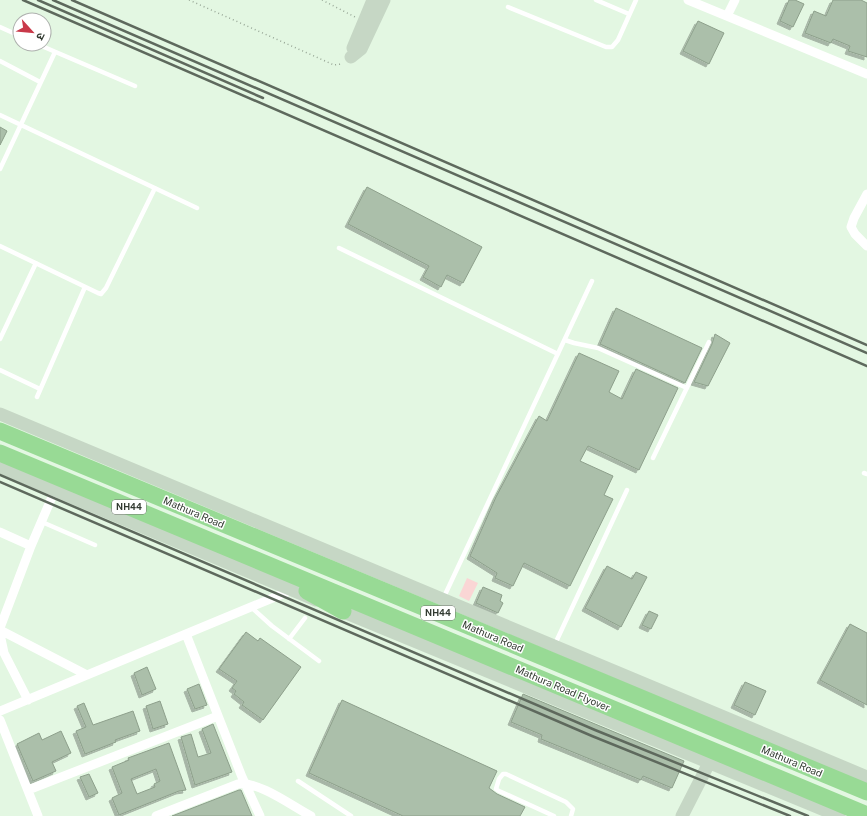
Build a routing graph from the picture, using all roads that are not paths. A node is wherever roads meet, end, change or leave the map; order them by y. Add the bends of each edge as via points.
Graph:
1 (374, 0) edge
2 (384, 0) edge
3 (596, 0) edge
4 (636, 0) edge
5 (688, 0) edge
6 (736, 0) edge
7 (508, 7) dead end
8 (629, 14) junction
9 (727, 16) junction
10 (0, 28) edge
11 (12, 33) edge
12 (52, 51) edge
13 (55, 52) junction
14 (0, 61) edge
15 (867, 74) edge
16 (40, 82) junction
17 (135, 86) dead end
18 (0, 115) edge
19 (20, 126) junction
20 (0, 169) edge
21 (155, 188) junction
22 (867, 194) edge
23 (197, 208) dead end
24 (0, 246) edge
25 (867, 246) edge
26 (339, 248) dead end
27 (36, 263) junction
28 (592, 281) dead end
29 (85, 287) junction
30 (0, 339) edge
31 (565, 340) junction
32 (709, 342) dead end
33 (558, 354) junction
34 (0, 370) edge
35 (687, 388) junction
36 (40, 389) junction
37 (37, 397) dead end
38 (0, 414) edge
39 (3, 431) edge
40 (0, 453) edge
41 (653, 458) dead end
42 (0, 467) edge
43 (55, 490) junction
44 (627, 490) dead end
45 (42, 522) junction
46 (0, 532) edge
47 (31, 546) junction
48 (95, 546) dead end
49 (259, 561) junction
50 (292, 590) junction
51 (443, 599) junction
52 (251, 607) junction
53 (343, 612) junction
54 (305, 618) dead end
55 (0, 629) edge
56 (0, 634) edge
57 (186, 634) junction
58 (289, 639) junction
59 (554, 645) junction
60 (319, 661) dead end
61 (87, 675) junction
62 (28, 700) junction
63 (0, 712) edge
64 (218, 716) junction
65 (0, 720) edge
66 (709, 763) junction
67 (867, 777) edge
68 (298, 781) dead end
69 (245, 783) junction
70 (28, 790) junction
71 (867, 792) edge
72 (867, 815) edge
73 (38, 816) edge
74 (156, 816) edge
75 (260, 816) edge
76 (311, 816) edge
77 (351, 816) edge
78 (554, 816) edge
79 (571, 816) edge
80 (682, 816) edge
81 (839, 816) edge

1 - 2 main road via 353,46 351,57 361,50
3 - 8 lane
4 - 8 lane
5 - 9 street
6 - 9 street
7 - 8 lane via 612,47 618,40
9 - 15 street
10 - 11 lane
12 - 13 lane
13 - 16 lane
13 - 17 lane
14 - 16 lane
16 - 19 lane
18 - 19 lane
19 - 20 lane
19 - 21 lane
21 - 23 lane
21 - 29 lane via 106,288 101,294
22 - 25 street via 851,227
24 - 27 lane
26 - 33 lane
27 - 29 lane
27 - 30 lane
28 - 31 lane
29 - 36 lane
31 - 33 lane
31 - 35 lane via 598,348
32 - 35 lane
33 - 51 lane
34 - 36 lane
35 - 41 lane
36 - 37 lane
38 - 51 main road
39 - 71 highway, Mathura Road / NH44
40 - 49 highway, Mathura Road / NH44
42 - 43 main road
43 - 45 street
43 - 50 main road
44 - 59 lane
45 - 47 street
45 - 48 lane
46 - 47 street
47 - 55 street
49 - 53 highway
49 - 72 highway, Mathura Road Flyover / NH44
50 - 52 street
50 - 53 main road
51 - 59 main road
52 - 57 street
52 - 58 lane
53 - 66 main road
54 - 58 lane
55 - 61 street
56 - 62 street via 4,653
57 - 61 street
57 - 64 street
58 - 60 lane
59 - 67 main road
61 - 62 street
62 - 63 street
64 - 69 street
64 - 70 street
65 - 70 street
66 - 80 main road
66 - 81 main road
68 - 77 lane
69 - 74 street
69 - 75 street
69 - 76 street via 262,788
70 - 73 street
78 - 79 lane via 496,789 499,779 506,774 566,802 572,806

